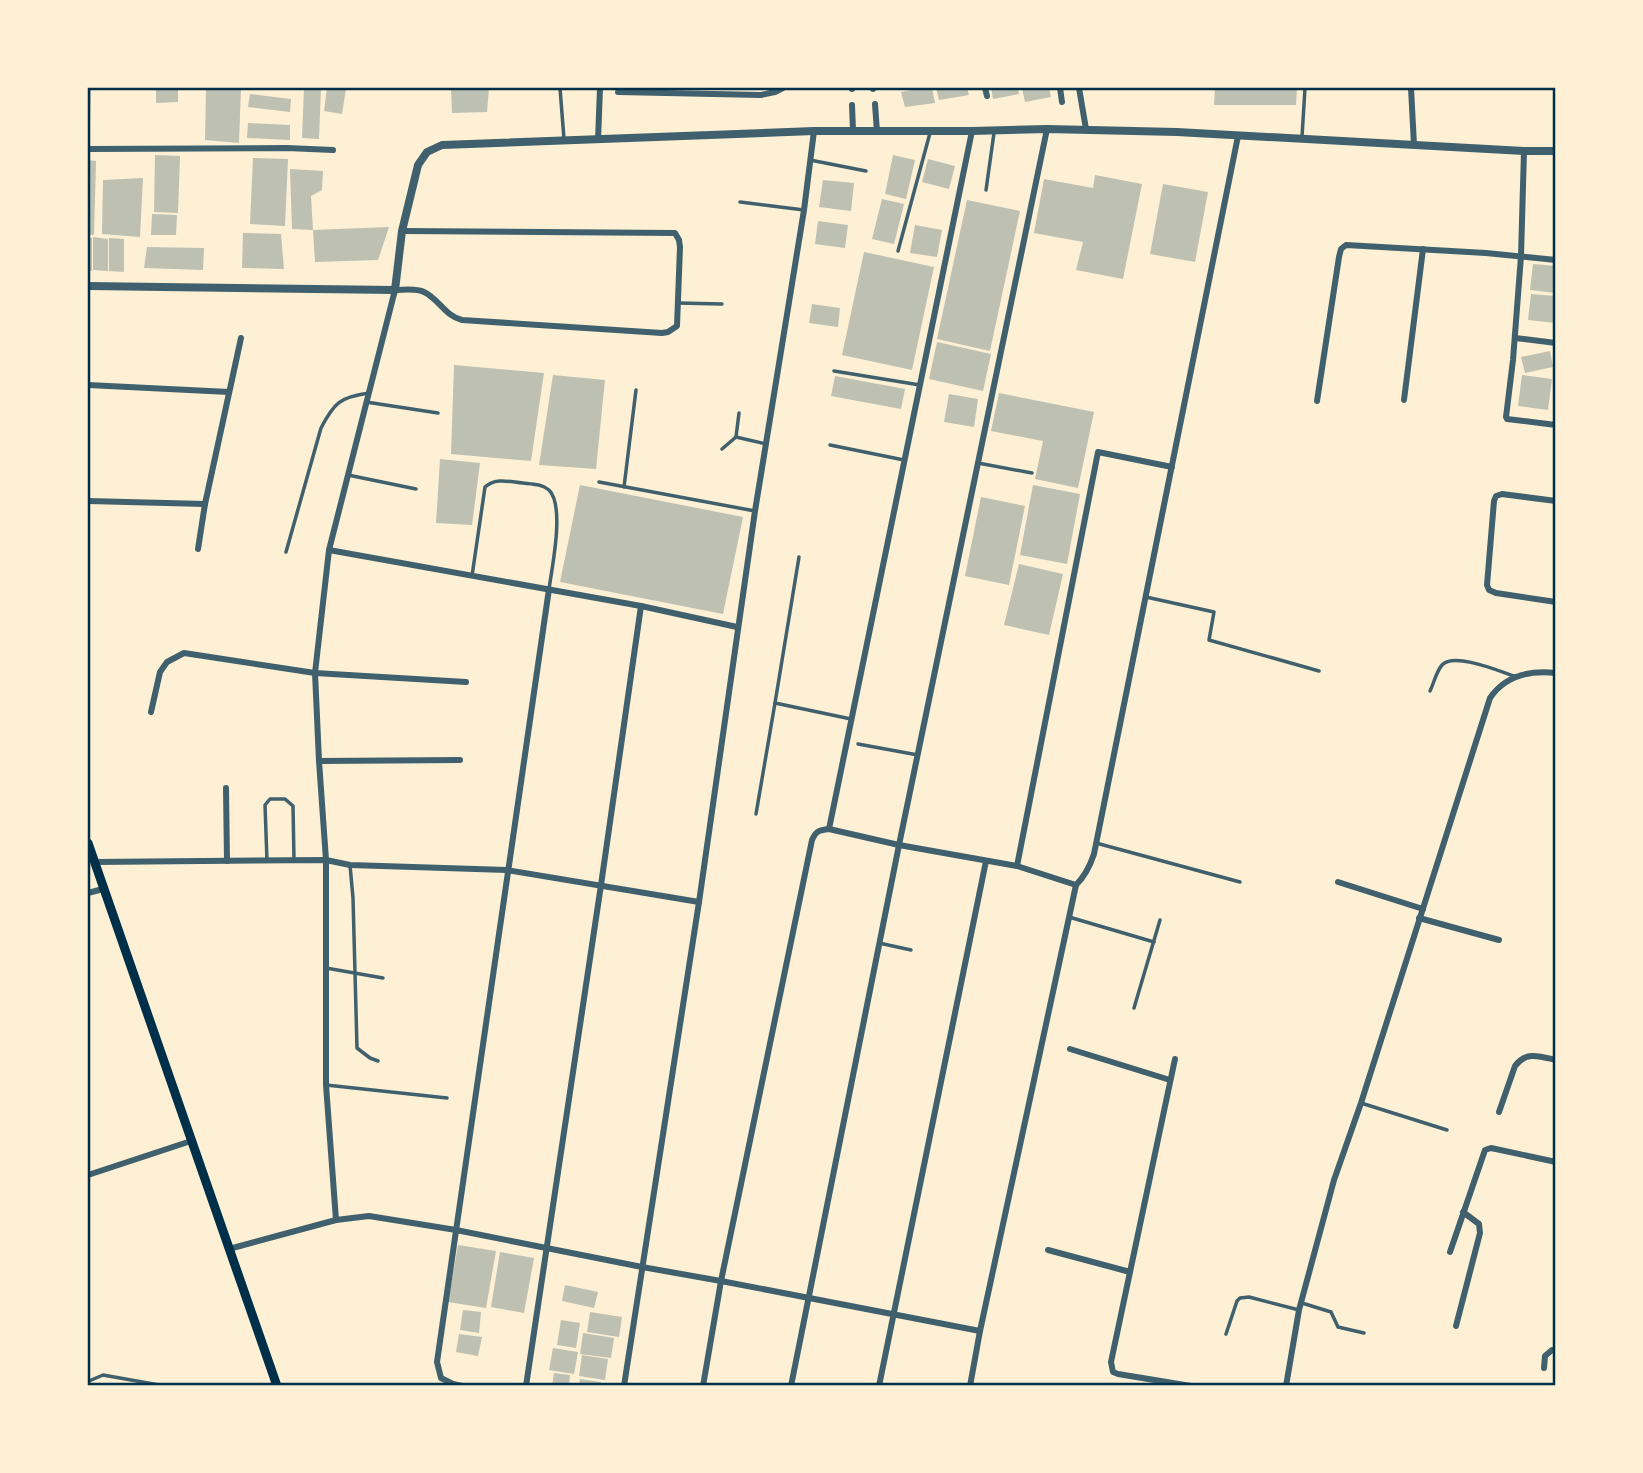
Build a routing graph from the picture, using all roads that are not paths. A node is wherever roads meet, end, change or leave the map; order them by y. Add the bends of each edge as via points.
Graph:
1 (560, 88) edge
2 (600, 88) edge
3 (783, 88) edge
4 (985, 88) edge
5 (1060, 88) edge
6 (1079, 88) edge
7 (1305, 88) edge
8 (1411, 88) edge
9 (618, 92) dead end
10 (987, 96) dead end
11 (1062, 102) dead end
12 (875, 104) dead end
13 (852, 105) dead end
14 (1047, 129) junction
15 (1086, 129) junction
16 (814, 131) junction
17 (853, 131) junction
18 (931, 131) junction
19 (972, 131) junction
20 (994, 131) junction
21 (877, 132) junction
22 (1238, 136) junction
23 (1302, 139) junction
24 (598, 140) junction
25 (565, 141) junction
26 (1414, 145) junction
27 (88, 149) edge
28 (333, 150) dead end
29 (1524, 151) junction
30 (1556, 151) edge
31 (810, 160) junction
32 (866, 171) dead end
33 (986, 190) dead end
34 (740, 202) dead end
35 (804, 209) junction
36 (402, 231) junction
37 (1423, 249) junction
38 (898, 251) dead end
39 (1521, 256) junction
40 (1556, 260) edge
41 (88, 286) edge
42 (395, 290) junction
43 (678, 303) junction
44 (722, 304) dead end
45 (241, 338) dead end
46 (1515, 338) junction
47 (1556, 343) edge
48 (834, 371) dead end
49 (88, 385) edge
50 (920, 385) junction
51 (636, 390) dead end
52 (229, 392) junction
53 (369, 393) junction
54 (1404, 400) dead end
55 (1317, 401) dead end
56 (366, 402) junction
57 (438, 413) dead end
58 (739, 413) dead end
59 (1556, 425) edge
60 (736, 437) junction
61 (766, 444) junction
62 (830, 445) dead end
63 (722, 449) dead end
64 (904, 460) junction
65 (978, 463) junction
66 (1172, 467) junction
67 (1031, 473) dead end
68 (348, 475) junction
69 (599, 482) dead end
70 (624, 487) junction
71 (416, 488) dead end
72 (88, 501) edge
73 (1556, 501) edge
74 (205, 504) junction
75 (755, 510) junction
76 (198, 549) dead end
77 (330, 550) junction
78 (286, 552) dead end
79 (799, 557) dead end
80 (472, 576) junction
81 (549, 589) junction
82 (1146, 597) junction
83 (1556, 602) edge
84 (641, 606) junction
85 (737, 627) junction
86 (1319, 671) dead end
87 (315, 673) junction
88 (1556, 673) edge
89 (1516, 677) junction
90 (466, 682) dead end
91 (1430, 691) dead end
92 (775, 703) junction
93 (151, 712) dead end
94 (851, 719) junction
95 (858, 744) dead end
96 (918, 755) junction
97 (460, 760) dead end
98 (319, 761) junction
99 (226, 788) dead end
100 (756, 814) dead end
101 (829, 829) junction
102 (88, 843) edge
103 (1096, 843) junction
104 (899, 845) junction
105 (267, 860) junction
106 (294, 860) junction
107 (326, 860) junction
108 (227, 861) junction
109 (986, 861) junction
110 (94, 862) junction
111 (350, 865) junction
112 (1017, 866) junction
113 (507, 870) junction
114 (1240, 882) dead end
115 (1338, 882) dead end
116 (601, 885) junction
117 (1076, 886) junction
118 (103, 889) junction
119 (88, 893) edge
120 (699, 902) junction
121 (1423, 909) junction
122 (1069, 917) junction
123 (1419, 918) junction
124 (1160, 920) dead end
125 (1499, 940) dead end
126 (879, 943) junction
127 (1154, 943) junction
128 (911, 950) dead end
129 (326, 968) junction
130 (355, 973) junction
131 (383, 978) dead end
132 (1134, 1007) dead end
133 (1070, 1049) dead end
134 (1175, 1059) dead end
135 (1556, 1060) edge
136 (379, 1061) dead end
137 (1170, 1080) junction
138 (326, 1085) junction
139 (447, 1098) dead end
140 (1361, 1104) junction
141 (1499, 1112) dead end
142 (1447, 1130) dead end
143 (191, 1141) junction
144 (1556, 1162) edge
145 (88, 1175) edge
146 (1463, 1212) junction
147 (336, 1220) junction
148 (456, 1230) junction
149 (545, 1247) junction
150 (229, 1249) junction
151 (1048, 1250) dead end
152 (1450, 1252) dead end
153 (642, 1267) junction
154 (1130, 1272) junction
155 (721, 1281) junction
156 (808, 1297) junction
157 (1300, 1306) junction
158 (893, 1313) junction
159 (1456, 1326) dead end
160 (980, 1331) junction
161 (1364, 1333) dead end
162 (1226, 1334) dead end
163 (1556, 1350) edge
164 (1544, 1368) dead end
165 (88, 1384) edge
166 (165, 1385) edge
167 (277, 1385) edge
168 (462, 1385) edge
169 (526, 1385) edge
170 (624, 1385) edge
171 (703, 1385) edge
172 (791, 1385) edge
173 (879, 1385) edge
174 (970, 1385) edge
175 (1191, 1385) edge
176 (1286, 1385) edge

1 - 25 lane
2 - 24 street
3 - 9 street via 761,96
4 - 10 street
5 - 11 street
6 - 15 street
7 - 23 lane
8 - 26 street
12 - 21 street
13 - 17 street
14 - 15 street
14 - 20 street
14 - 65 street
15 - 22 street
16 - 17 street
16 - 24 street
16 - 31 street
17 - 21 street
18 - 19 street
18 - 21 street
18 - 38 lane
19 - 20 street
19 - 50 street
20 - 33 lane
22 - 23 street
22 - 66 street
23 - 26 street
24 - 25 street
25 - 36 street via 433,148 418,165
26 - 29 street
27 - 28 street
29 - 30 street
29 - 39 street
31 - 32 lane
31 - 35 street
34 - 35 lane
35 - 61 street
36 - 42 street
36 - 43 street via 675,233 680,247
37 - 39 street
37 - 54 street
37 - 55 street via 1355,245 1342,249
39 - 40 street
39 - 46 street
41 - 42 street
42 - 43 street via 424,292 462,320 662,333 677,326
42 - 53 street
43 - 44 lane
45 - 52 street
46 - 47 street
46 - 59 street via 1506,419
48 - 50 lane
49 - 52 street
50 - 64 street
51 - 70 lane
52 - 74 street
53 - 56 street
53 - 78 lane via 341,400 321,428
56 - 57 lane
56 - 68 street
58 - 60 lane
60 - 61 lane
60 - 63 lane
61 - 75 street
62 - 64 lane
64 - 94 street
65 - 67 lane
65 - 96 street
66 - 82 street
66 - 112 street via 1098,452
68 - 71 lane
68 - 77 street
69 - 70 lane
70 - 75 lane
72 - 74 street
73 - 83 street via 1496,496 1487,585 1496,593
74 - 76 street
75 - 85 street
77 - 80 street
77 - 87 street
79 - 92 lane
80 - 81 street
80 - 81 lane via 485,486 494,481 538,485 548,488 557,505
81 - 84 street
81 - 113 street
82 - 86 lane via 1214,612 1209,640
82 - 103 street
84 - 85 street
84 - 116 street
85 - 120 street
87 - 90 street
87 - 93 street via 184,653 160,672
87 - 98 street
88 - 89 street
89 - 91 lane via 1453,660 1440,667
89 - 121 street via 1490,698
92 - 94 lane
92 - 100 lane
94 - 101 street
95 - 96 lane
96 - 104 street
97 - 98 street
98 - 107 street
99 - 108 street
101 - 104 street
101 - 155 street via 821,829 812,840
102 - 110 main road
103 - 114 lane
103 - 117 street via 1086,875
104 - 109 street
104 - 126 street
105 - 106 street
105 - 106 lane via 265,806 270,799 285,799 293,806
105 - 108 street
106 - 107 street
107 - 111 street
107 - 129 street
108 - 110 street
109 - 112 street
109 - 158 street
110 - 118 main road
111 - 113 street
111 - 130 lane
112 - 117 street
113 - 116 street
113 - 148 street
115 - 121 street
116 - 120 street
116 - 149 street
117 - 122 street
118 - 119 street
118 - 143 main road
120 - 153 street
121 - 123 street
122 - 127 lane
122 - 160 street
123 - 125 street
123 - 140 street
124 - 127 lane
126 - 128 lane
126 - 156 street
127 - 132 lane
129 - 130 lane
129 - 138 street
130 - 131 lane
130 - 136 lane via 357,1048
133 - 137 street
134 - 137 street
135 - 141 street via 1533,1054 1520,1059
137 - 154 street
138 - 139 lane
138 - 147 street
140 - 142 lane
140 - 157 street via 1334,1180
143 - 145 street
143 - 150 main road
144 - 146 street via 1487,1148
146 - 152 street
146 - 159 street via 1479,1224 1480,1233
147 - 148 street via 369,1216
147 - 150 street
148 - 149 street
148 - 168 street via 437,1362 441,1378
149 - 153 street
149 - 169 street
150 - 167 main road
151 - 154 street
153 - 155 street
153 - 170 street
154 - 175 street via 1111,1362 1113,1372
155 - 156 street
155 - 171 street
156 - 158 street
156 - 172 street
157 - 161 lane via 1331,1312 1338,1327
157 - 162 lane via 1240,1298
157 - 176 street
158 - 160 street
158 - 173 street
160 - 174 street
163 - 164 street via 1545,1356
165 - 166 lane via 103,1375

